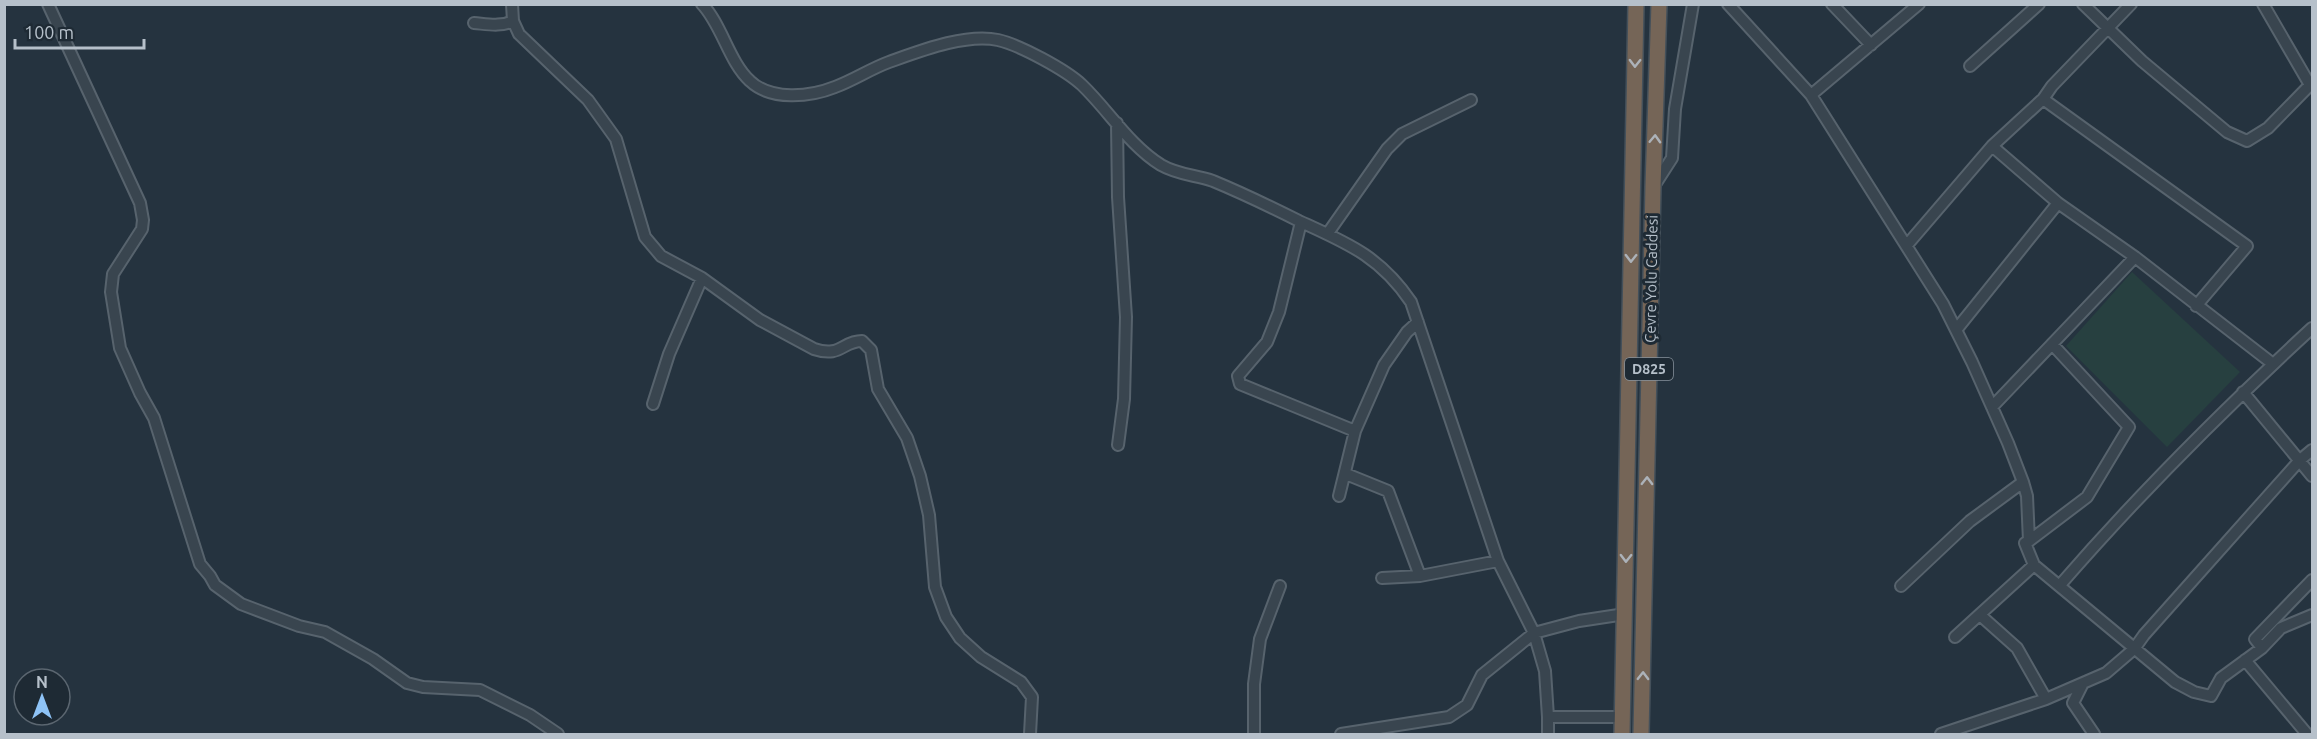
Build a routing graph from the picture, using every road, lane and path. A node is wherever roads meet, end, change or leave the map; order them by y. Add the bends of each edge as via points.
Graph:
1 (48, 4) edge
2 (512, 4) edge
3 (702, 4) edge
4 (1636, 4) edge
5 (1659, 4) edge
6 (1693, 4) edge
7 (1728, 4) edge
8 (1832, 4) edge
9 (1919, 4) edge
10 (2039, 4) edge
11 (2083, 4) edge
12 (2131, 4) edge
13 (2263, 4) edge
14 (513, 21) junction
15 (474, 23) dead end
16 (2109, 28) junction
17 (1871, 45) junction
18 (1970, 66) dead end
19 (2311, 86) edge
20 (1811, 95) junction
21 (2043, 99) junction
22 (1471, 100) dead end
23 (1117, 123) junction
24 (1992, 146) junction
25 (1653, 187) junction
26 (2058, 203) junction
27 (1301, 222) junction
28 (1328, 233) junction
29 (1907, 245) junction
30 (2135, 257) junction
31 (702, 278) junction
32 (2196, 306) junction
33 (1418, 322) junction
34 (2313, 328) edge
35 (1956, 330) junction
36 (2052, 344) junction
37 (2273, 364) junction
38 (2243, 392) junction
39 (652, 404) dead end
40 (1992, 407) junction
41 (1355, 431) junction
42 (1118, 445) dead end
43 (2313, 450) edge
44 (2300, 460) junction
45 (1346, 474) junction
46 (2313, 476) edge
47 (2023, 482) junction
48 (1339, 496) dead end
49 (2029, 541) junction
50 (1498, 561) junction
51 (2034, 565) junction
52 (1420, 576) junction
53 (1382, 578) dead end
54 (2313, 580) edge
55 (2060, 585) junction
56 (1280, 586) dead end
57 (1901, 586) dead end
58 (1625, 614) junction
59 (1980, 615) junction
60 (2313, 615) edge
61 (1534, 633) junction
62 (1955, 637) dead end
63 (2262, 648) junction
64 (2134, 649) junction
65 (2245, 660) junction
66 (2082, 685) junction
67 (2046, 699) junction
68 (1548, 717) junction
69 (1623, 717) junction
70 (1380, 731) edge
71 (558, 735) edge
72 (1030, 735) edge
73 (1254, 735) edge
74 (1341, 735) edge
75 (1548, 735) edge
76 (1622, 735) edge
77 (1641, 735) edge
78 (1941, 735) edge
79 (2094, 735) edge
80 (2307, 735) edge

1 - 71 street via 140,202 142,229 113,274 111,292 120,348 154,418 200,564 215,585 241,604 325,632 407,683 480,690 530,715
2 - 14 street
3 - 23 street via 749,81 771,95 834,88 889,62 974,38 1022,48 1048,63 1080,83
4 -> 58 highway, Çevre Yolu Caddesi / D825
25 -> 5 highway, Çevre Yolu Caddesi / D825
6 - 25 street via 1675,109 1672,158
7 - 20 street
8 - 17 street
9 - 17 street
10 - 18 street
11 - 16 street
12 - 16 street
13 - 19 street
14 - 15 street via 494,25
14 - 31 street via 532,49 588,100 616,139 645,237 661,256
16 - 19 street via 2227,132 2247,141 2268,128
16 - 21 street
17 - 20 street
20 - 29 street
21 - 24 street
21 - 32 street via 2247,246
22 - 28 street via 1402,134 1387,149
23 - 27 street via 1135,144 1162,165 1241,193
23 - 42 street via 1126,317 1124,399
24 - 26 street
24 - 29 street
77 -> 25 highway, Çevre Yolu Caddesi / D825
26 - 30 street
26 - 35 street
27 - 28 street
27 - 41 street via 1279,312 1267,342 1238,376 1240,384
28 - 33 street via 1372,259 1396,280 1411,302
29 - 35 street
30 - 32 street
30 - 36 street
31 - 39 street
31 - 72 street via 760,320 814,349 836,352 862,341 871,350 878,389 907,438 920,477 935,587 946,617 960,638 981,657 1021,682 1032,697
32 - 37 street
33 - 41 street via 1384,365
33 - 50 street
34 - 37 street
35 - 40 street
36 - 40 street
36 - 49 street via 2129,427 2087,497
37 - 38 street
38 - 44 street
38 - 55 street via 2179,454
40 - 47 street
41 - 45 street
43 - 44 street
44 - 46 street
44 - 64 street
45 - 48 street
45 - 52 street via 1388,491
47 - 49 street
47 - 57 street via 1970,521
49 - 51 street via 2025,543
50 - 52 street
50 - 61 street
51 - 55 street
51 - 59 street
52 - 53 street
54 - 63 street via 2255,639
55 - 64 street
56 - 73 street via 1260,639 1254,684
58 - 61 street
58 - 69 highway, Çevre Yolu Caddesi / D825
59 - 62 street
59 - 67 street via 2017,648
60 - 63 street via 2281,628
61 - 68 street via 1545,672
61 - 70 street via 1482,675 1467,705 1457,714
63 - 65 street
64 - 65 street via 2175,682 2211,696 2221,678
64 - 66 street via 2106,674
65 - 80 street
66 - 67 street
66 - 79 street via 2073,703
67 - 78 street
68 - 69 street
68 - 75 street
69 - 76 highway, Çevre Yolu Caddesi / D825
70 - 74 street

